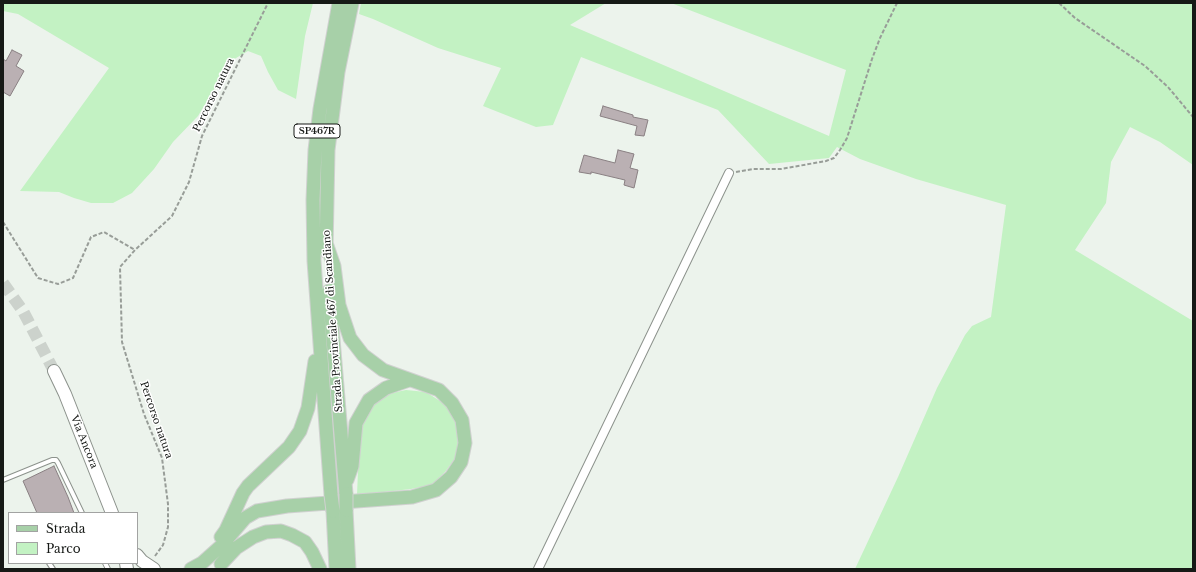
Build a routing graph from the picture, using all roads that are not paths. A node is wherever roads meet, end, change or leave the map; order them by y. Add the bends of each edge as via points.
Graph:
1 (338, 3) edge
2 (352, 3) edge
3 (729, 174) road end
4 (326, 243) junction
5 (319, 332) junction
6 (54, 371) tunnel mouth
7 (409, 380) junction
8 (3, 480) edge
9 (345, 490) junction
10 (280, 508) junction
11 (82, 512) edge
12 (112, 512) edge
13 (138, 556) edge
14 (153, 565) edge
15 (197, 566) edge
16 (219, 567) edge
17 (320, 569) edge
18 (336, 569) edge
19 (350, 569) edge
20 (538, 569) edge

1 - 5 main road, Strada Provinciale 467 di Scandiano / SP467R via 320,109 315,156 314,246
2 - 4 main road, Strada Provinciale 467 di Scandiano / SP467R via 338,72 328,150
3 - 20 street
4 - 7 main road via 334,266 339,305 350,338 363,355 383,370
4 - 9 main road, Strada Provinciale 467 di Scandiano / SP467R
5 - 15 main road via 308,408 300,431 289,447 248,486 226,530
5 - 18 main road, Strada Provinciale 467 di Scandiano / SP467R, bridge
6 - 12 main road, Via Ancora
7 - 9 main road via 386,388 369,400 356,423 352,466
7 - 10 main road via 439,390 452,402 462,420 465,443 461,462 451,477 436,490 412,497
8 - 11 lane via 56,460
9 - 19 main road, Strada Provinciale 467 di Scandiano / SP467R, bridge
10 - 15 main road via 257,511 245,518 221,546
10 - 16 main road via 245,528
13 - 14 main road via 142,561
16 - 17 main road via 236,548 253,537 266,532 281,532 305,542

